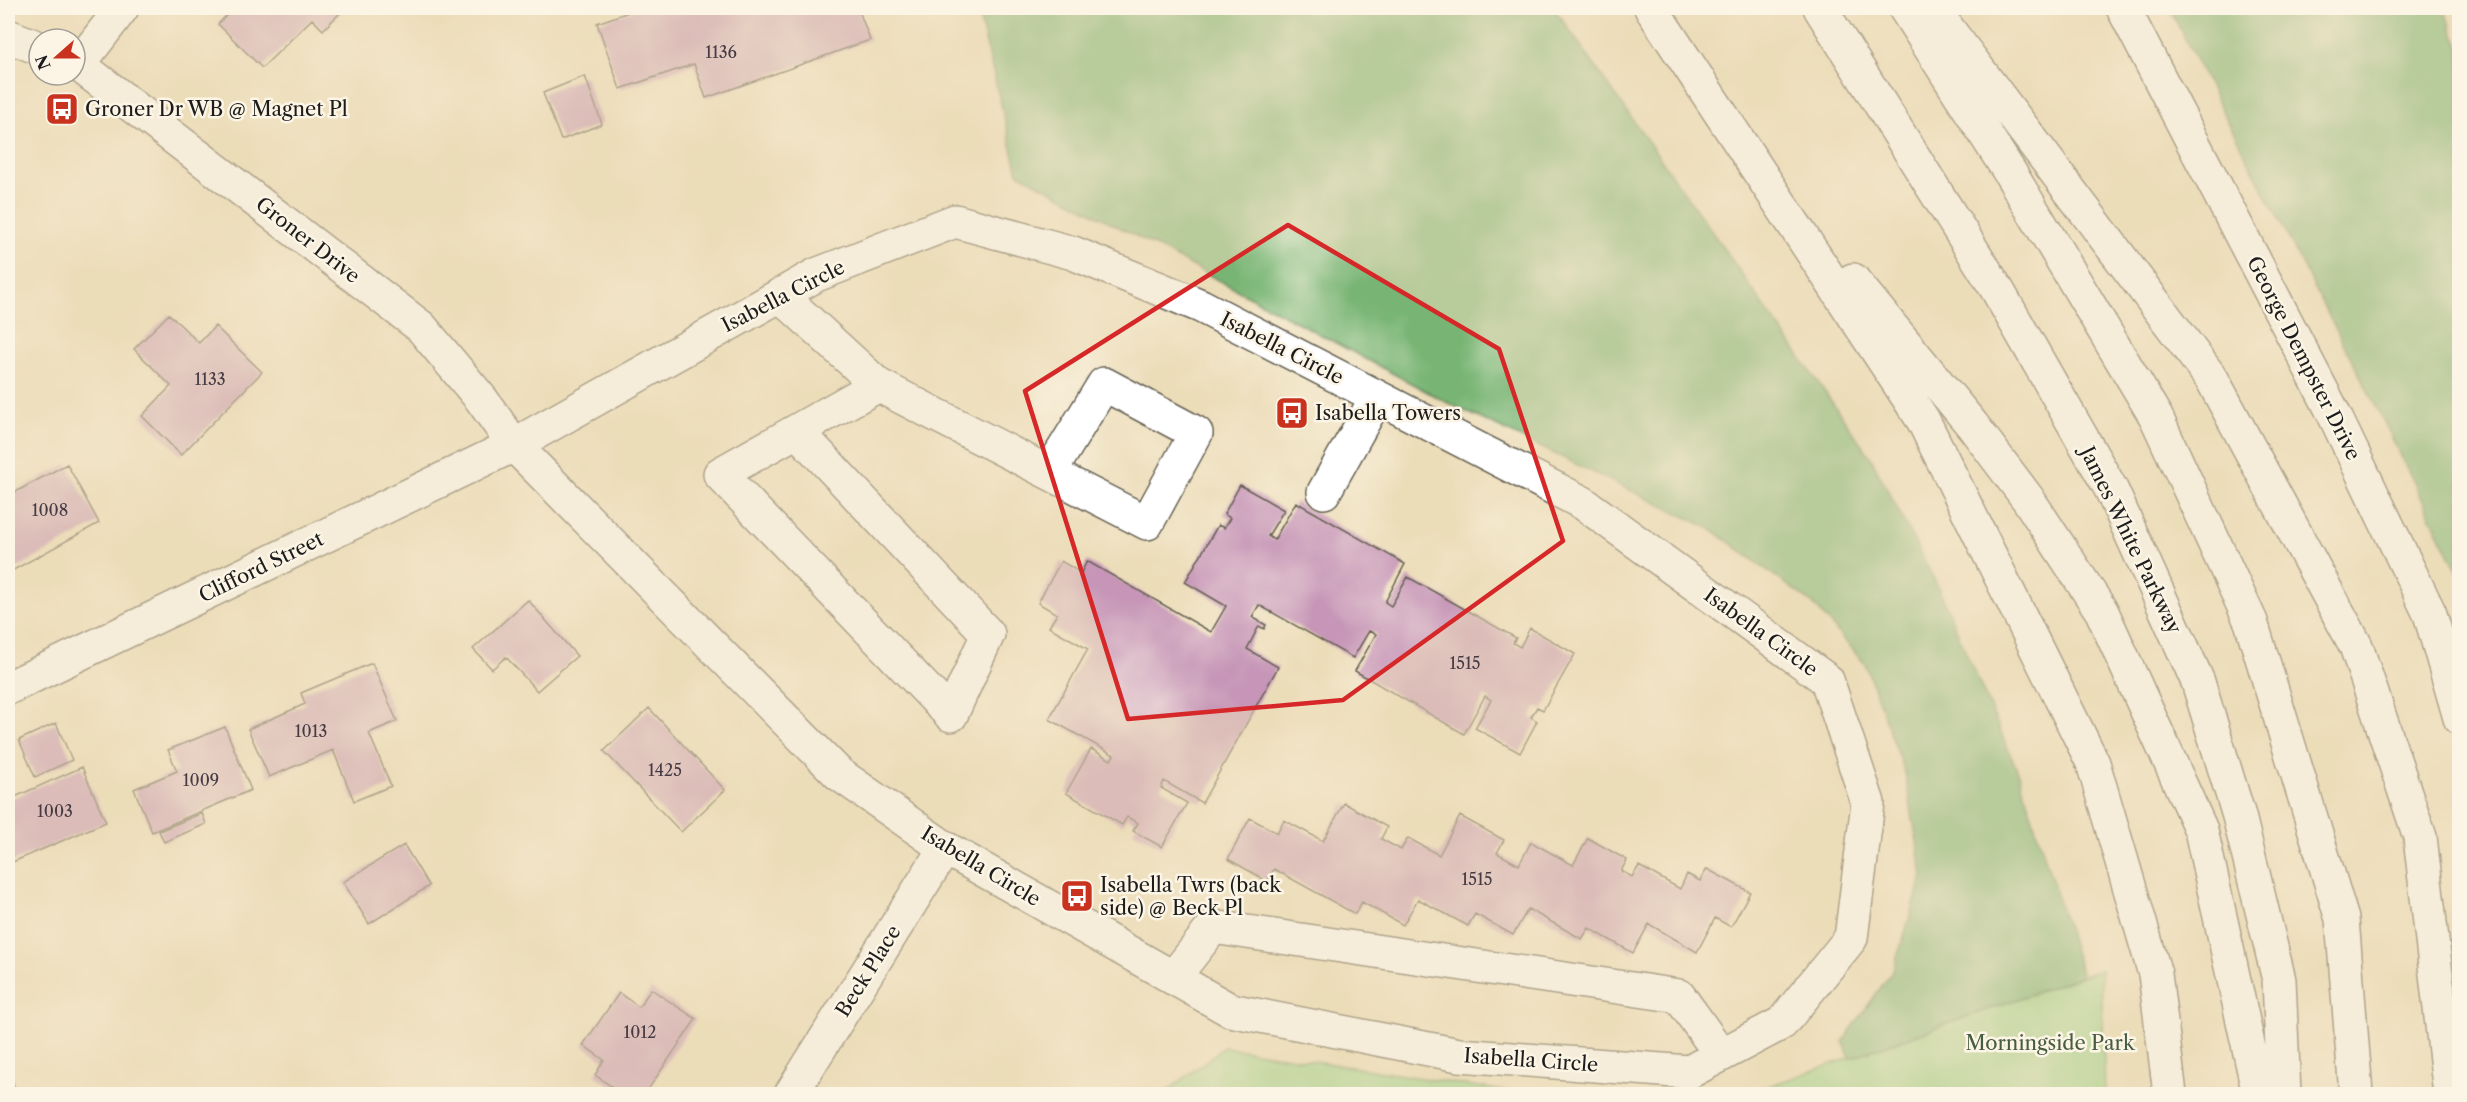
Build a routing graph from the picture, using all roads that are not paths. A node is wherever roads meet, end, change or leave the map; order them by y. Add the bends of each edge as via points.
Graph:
1 (122, 8) edge
2 (1652, 8) edge
3 (1820, 8) edge
4 (1905, 8) edge
5 (1932, 8) edge
6 (2123, 8) edge
7 (8, 36) edge
8 (27, 43) edge
9 (87, 51) edge
10 (87, 71) edge
11 (1743, 147) junction
12 (780, 295) junction
13 (878, 385) junction
14 (1377, 397) junction
15 (797, 431) junction
16 (514, 445) junction
17 (1050, 472) junction
18 (1324, 492) dead end
19 (8, 688) edge
20 (2460, 718) edge
21 (945, 848) junction
22 (1173, 978) junction
23 (1721, 1055) junction
24 (791, 1095) edge
25 (2170, 1095) edge
26 (2259, 1095) edge
27 (2284, 1095) edge
28 (2355, 1095) edge
29 (2450, 1095) edge

1 - 9 main road
2 - 11 main road
3 - 27 main road, James White Parkway via 1998,291 2111,489 2198,682 2239,816 2279,980
4 - 28 main road via 2009,171 2156,417 2251,622 2342,919
5 - 29 main road via 2212,380 2356,646 2420,837
6 - 20 main road, George Dempster Drive via 2331,408 2425,604
7 - 8 main road
10 - 16 main road, Groner Drive via 421,327
11 - 25 main road via 1923,420 2093,763 2155,975
11 - 26 main road via 1973,426 2028,499 2102,612 2201,830
12 - 13 main road
12 - 14 main road, Isabella Circle via 816,275 956,221 1072,253 1202,306
12 - 16 main road, Isabella Circle
13 - 15 main road
13 - 17 main road
14 - 18 main road
14 - 23 main road, Isabella Circle via 1583,503 1827,680 1868,803 1851,938 1782,1023
15 - 15 main road via 720,474 951,715 988,634
16 - 19 main road, Clifford Street
16 - 21 main road, Isabella Circle via 839,774
17 - 17 main road via 1147,523 1196,433 1104,384
21 - 22 main road, Isabella Circle
21 - 24 main road, Beck Place
22 - 23 main road, Isabella Circle via 1230,1010 1459,1055 1689,1072
22 - 23 main road via 1213,927 1679,996

